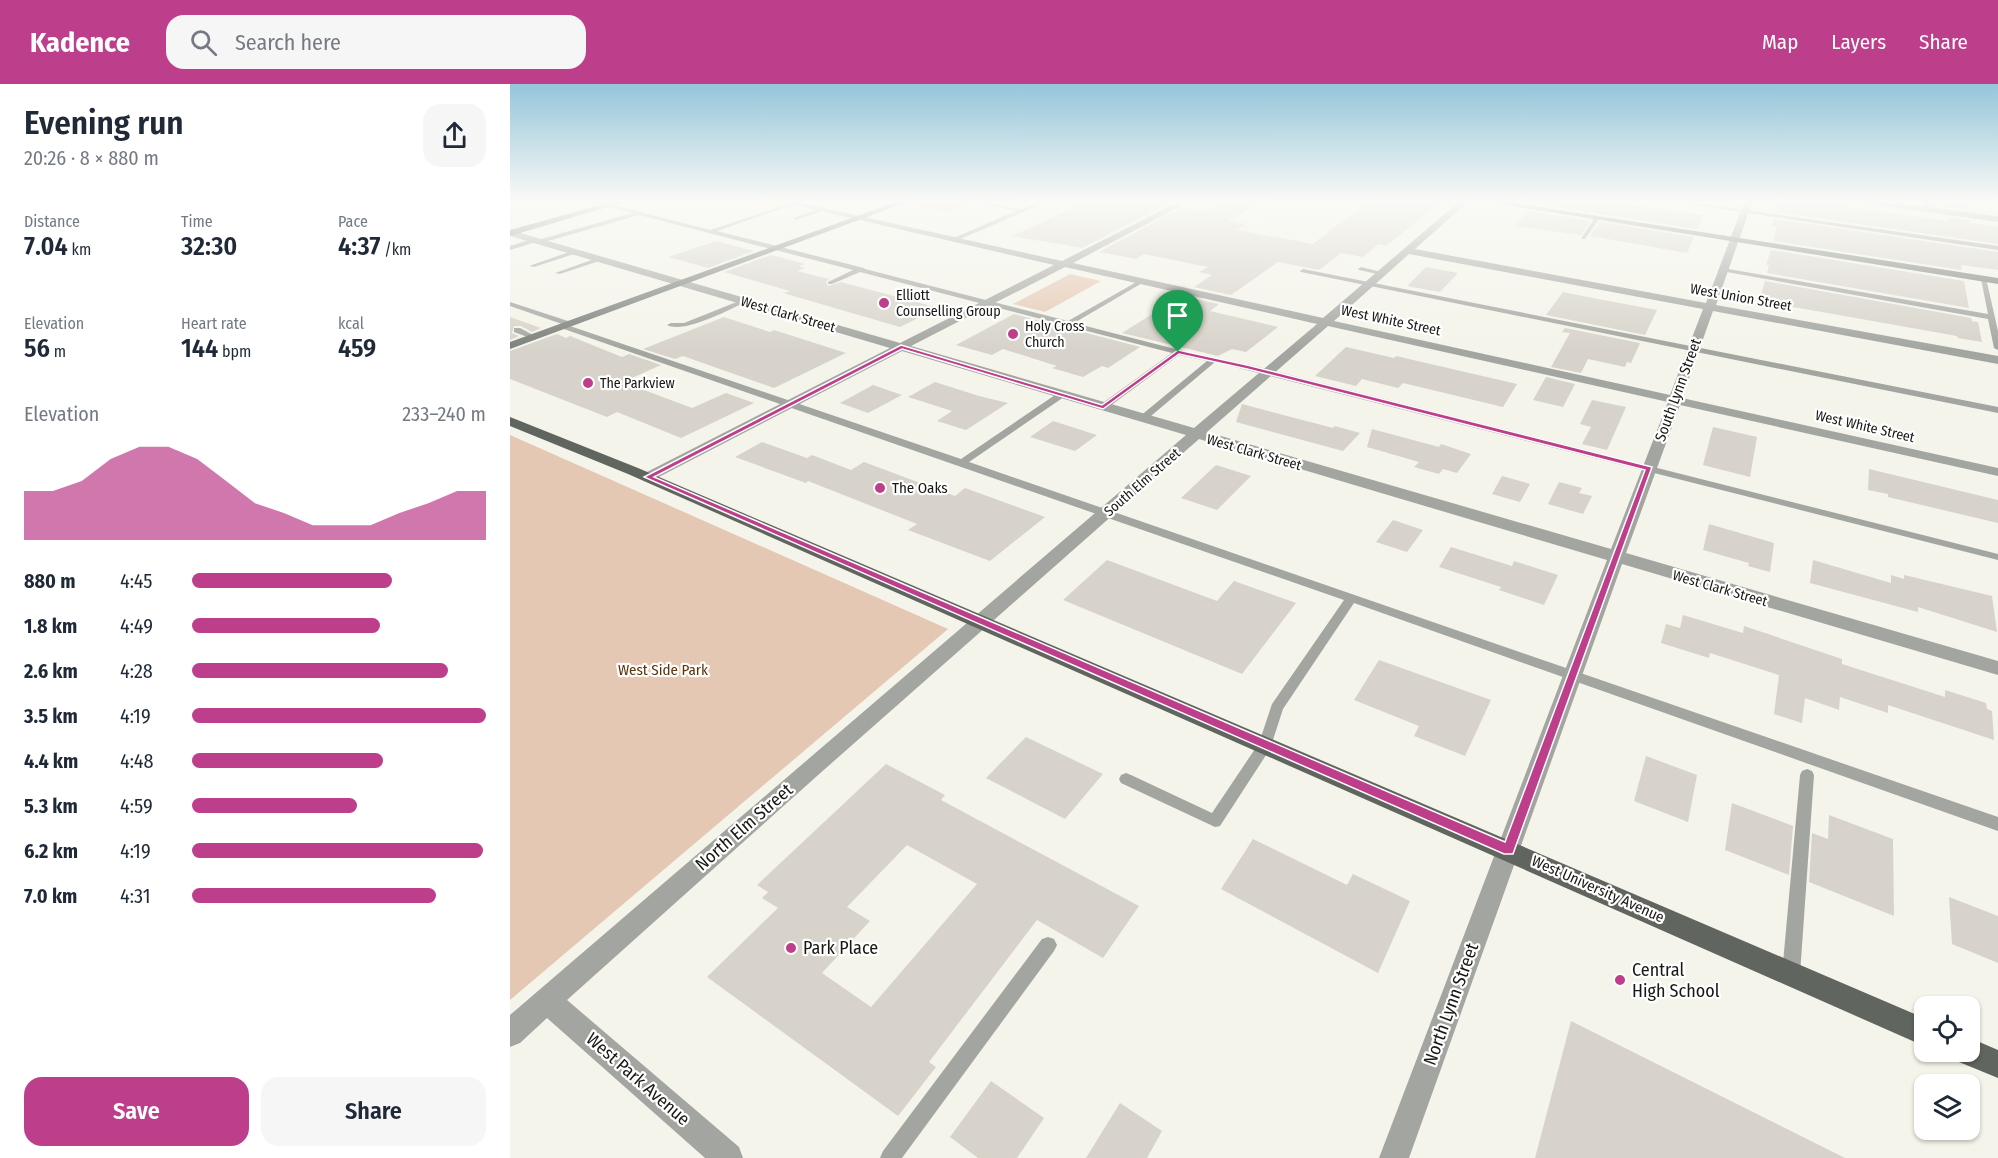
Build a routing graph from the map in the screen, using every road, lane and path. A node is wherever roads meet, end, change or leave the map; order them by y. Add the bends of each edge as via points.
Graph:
1 (569, 250) edge
2 (772, 250) edge
3 (786, 250) edge
4 (1004, 250) edge
5 (1092, 250) edge
6 (1730, 250) edge
7 (1803, 250) edge
8 (1408, 251) joint
9 (575, 252) junction
10 (600, 260) junction
11 (1065, 264) junction
12 (532, 266) dead end
13 (862, 269) junction
14 (1361, 269) dead end
15 (1724, 270) junction
16 (1303, 271) dead end
17 (558, 273) dead end
18 (1382, 273) junction
19 (1984, 279) junction
20 (1142, 281) junction
21 (1998, 281) edge
22 (681, 283) junction
23 (830, 283) dead end
24 (1369, 284) junction
25 (744, 301) junction
26 (991, 302) junction
27 (510, 304) edge
28 (1710, 306) junction
29 (1990, 316) junction
30 (1326, 321) junction
31 (1071, 322) junction
32 (566, 325) junction
33 (671, 326) dead end
34 (517, 330) dead end
35 (533, 337) junction
36 (510, 346) edge
37 (901, 347) junction
38 (1693, 348) junction
39 (1998, 348) edge
40 (1178, 352) junction
41 (1213, 360) junction
42 (1998, 360) edge
43 (1267, 372) junction
44 (1061, 395) junction
45 (1675, 399) junction
46 (789, 404) junction
47 (1103, 407) junction
48 (1998, 410) edge
49 (1142, 419) junction
50 (510, 421) edge
51 (1196, 435) junction
52 (960, 464) junction
53 (1650, 469) junction
54 (1998, 472) edge
55 (648, 477) junction
56 (1107, 513) junction
57 (1616, 557) junction
58 (1998, 557) edge
59 (1351, 598) junction
60 (980, 622) junction
61 (1998, 668) edge
62 (1574, 676) junction
63 (1265, 745) junction
64 (1807, 776) dead end
65 (1126, 779) dead end
66 (1998, 824) edge
67 (1508, 850) junction
68 (1048, 945) dead end
69 (1791, 974) junction
70 (547, 1000) junction
71 (1914, 1028) edge
72 (510, 1033) edge
73 (1980, 1057) edge
74 (1998, 1064) edge
75 (727, 1158) edge
76 (890, 1158) edge
77 (1394, 1158) edge

1 - 9 street, West Clark Street
2 - 22 main road
3 - 13 lane
4 - 11 street, West White Street
5 - 11 street
6 - 15 street, South Lynn Street
7 - 19 main road
8 - 18 street, South Elm Street
8 - 28 street, West Union Street
9 - 10 street, West Clark Street
9 - 12 lane
10 - 17 lane
10 - 22 street, West Clark Street
11 - 20 street, West White Street
11 - 26 street
13 - 23 lane
13 - 26 lane
14 - 18 lane
15 - 28 street, South Lynn Street
15 - 29 lane
16 - 24 lane
18 - 24 street, South Elm Street
19 - 21 main road
19 - 29 lane
20 - 30 street, West White Street
20 - 31 lane
22 - 25 street, West Clark Street
22 - 32 main road
24 - 30 street, South Elm Street
24 - 38 lane
25 - 33 lane via 684,325
25 - 37 street, West Clark Street
26 - 31 lane
26 - 37 street
27 - 32 lane
28 - 38 street, South Lynn Street
28 - 42 street, West Union Street
29 - 39 lane
30 - 43 street, South Elm Street
30 - 45 street, West White Street
31 - 40 lane
32 - 35 main road
32 - 46 lane
34 - 35 lane
35 - 36 main road
37 - 44 street, West Clark Street
37 - 46 street
38 - 45 street, South Lynn Street
38 - 48 lane
40 - 41 lane
40 - 47 lane
41 - 43 lane
41 - 49 lane
43 - 51 street, South Elm Street
43 - 53 lane
44 - 47 street, West Clark Street
44 - 52 lane
45 - 53 street, South Lynn Street
45 - 54 street, West White Street
46 - 52 lane
46 - 55 street
47 - 49 street, West Clark Street
49 - 51 street, West Clark Street
50 - 55 main road, West University Avenue
51 - 56 street, South Elm Street
51 - 57 street, West Clark Street
52 - 56 lane
53 - 57 street, South Lynn Street
53 - 58 lane
55 - 60 main road, West University Avenue
56 - 59 lane
56 - 60 street, South Elm Street
57 - 61 street, West Clark Street
57 - 62 street, South Lynn Street
59 - 62 lane
59 - 63 lane via 1277,708
60 - 63 main road, West University Avenue
60 - 70 street, North Elm Street
62 - 66 lane
62 - 67 street, South Lynn Street
63 - 65 lane via 1215,821
63 - 67 main road, West University Avenue
64 - 69 lane
67 - 69 main road, West University Avenue
67 - 77 street, North Lynn Street
68 - 76 lane
69 - 71 main road, West University Avenue
70 - 72 street, North Elm Street
70 - 75 street, West Park Avenue
73 - 74 main road

